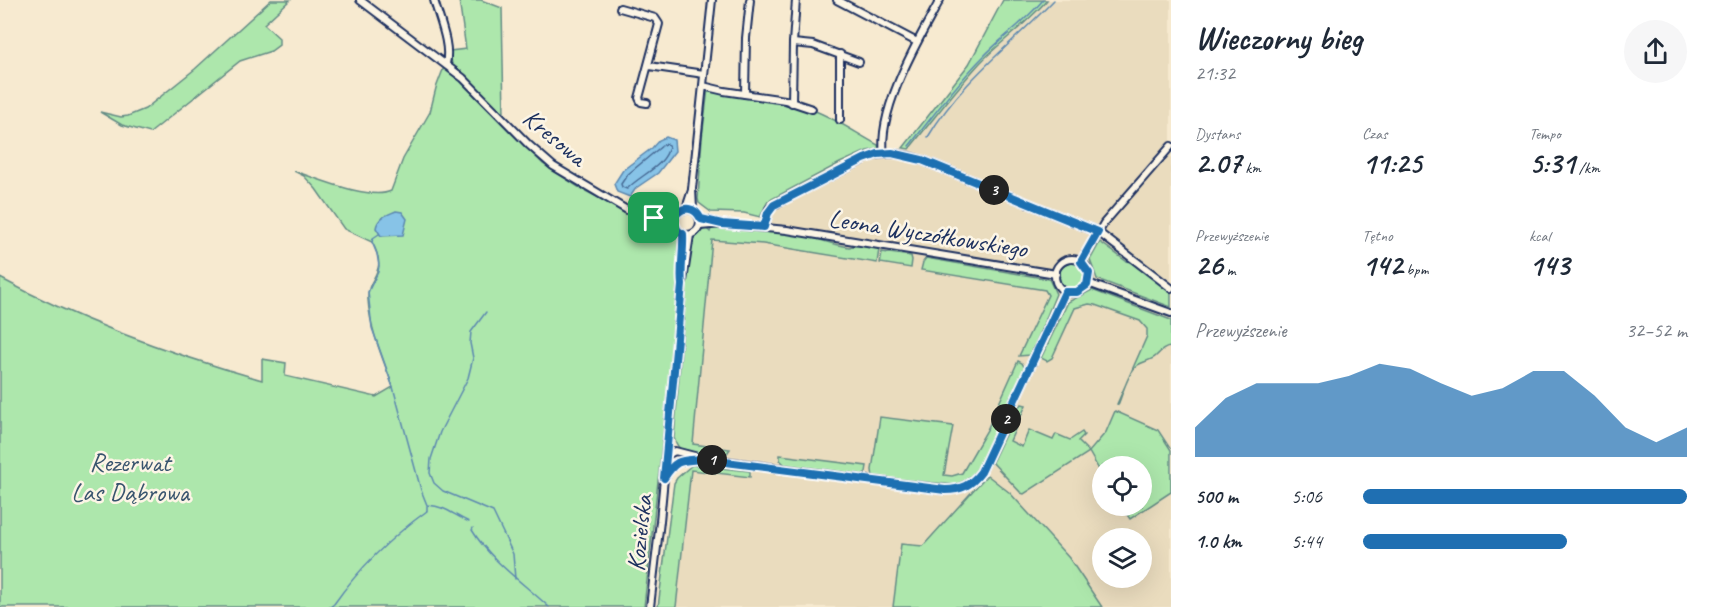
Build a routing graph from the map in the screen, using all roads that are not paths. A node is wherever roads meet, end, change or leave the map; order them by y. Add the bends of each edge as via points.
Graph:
1 (360, 0) edge
2 (434, 0) edge
3 (712, 0) edge
4 (750, 0) edge
5 (796, 0) edge
6 (837, 0) edge
7 (940, 0) edge
8 (620, 8) dead end
9 (917, 42) junction
10 (793, 44) junction
11 (840, 54) junction
12 (859, 62) dead end
13 (446, 64) junction
14 (649, 66) junction
15 (704, 74) junction
16 (703, 86) junction
17 (745, 94) junction
18 (647, 103) dead end
19 (792, 103) junction
20 (812, 109) dead end
21 (840, 120) dead end
22 (1171, 146) edge
23 (884, 153) junction
24 (690, 209) junction
25 (675, 220) junction
26 (700, 223) junction
27 (764, 227) junction
28 (1098, 232) junction
29 (686, 235) junction
30 (1081, 262) junction
31 (1056, 274) junction
32 (1088, 283) junction
33 (1171, 288) edge
34 (1065, 292) junction
35 (1171, 313) edge
36 (669, 431) junction
37 (680, 452) junction
38 (667, 455) junction
39 (702, 459) junction
40 (681, 460) junction
41 (664, 478) junction
42 (650, 607) edge

1 - 13 street, Kresowa
2 - 13 street via 446,45
3 - 15 street
4 - 17 street
5 - 10 street
6 - 9 street
7 - 9 street
8 - 14 street via 655,18 659,24
9 - 23 street via 893,95 882,143
10 - 11 street via 813,45
10 - 19 street
11 - 12 street
11 - 21 street
13 - 25 street, Kresowa via 553,166 627,210
14 - 15 street
14 - 18 street via 639,98
15 - 16 street
16 - 17 street
16 - 24 street
17 - 19 street
19 - 20 street
22 - 28 street
23 - 27 street via 864,159 774,205
23 - 28 street via 922,160
24 - 25 street via 680,211
24 - 26 street
25 - 29 street via 678,231
26 - 27 street, Leona Wyczółkowskiego
26 - 29 street via 697,231
27 - 31 street, Leona Wyczółkowskiego
28 - 30 street
28 - 33 street
29 - 36 street, Kozielska
30 - 31 street via 1066,261
30 - 32 street via 1089,273
31 - 34 street via 1057,283
32 - 34 street via 1077,292
32 - 35 street
34 - 39 street via 981,472 964,487 945,490
36 - 37 street
36 - 38 street, Kozielska
37 - 38 street
37 - 39 street
38 - 40 street
38 - 41 street, Kozielska
39 - 40 street
40 - 41 street
41 - 42 street, Kozielska

